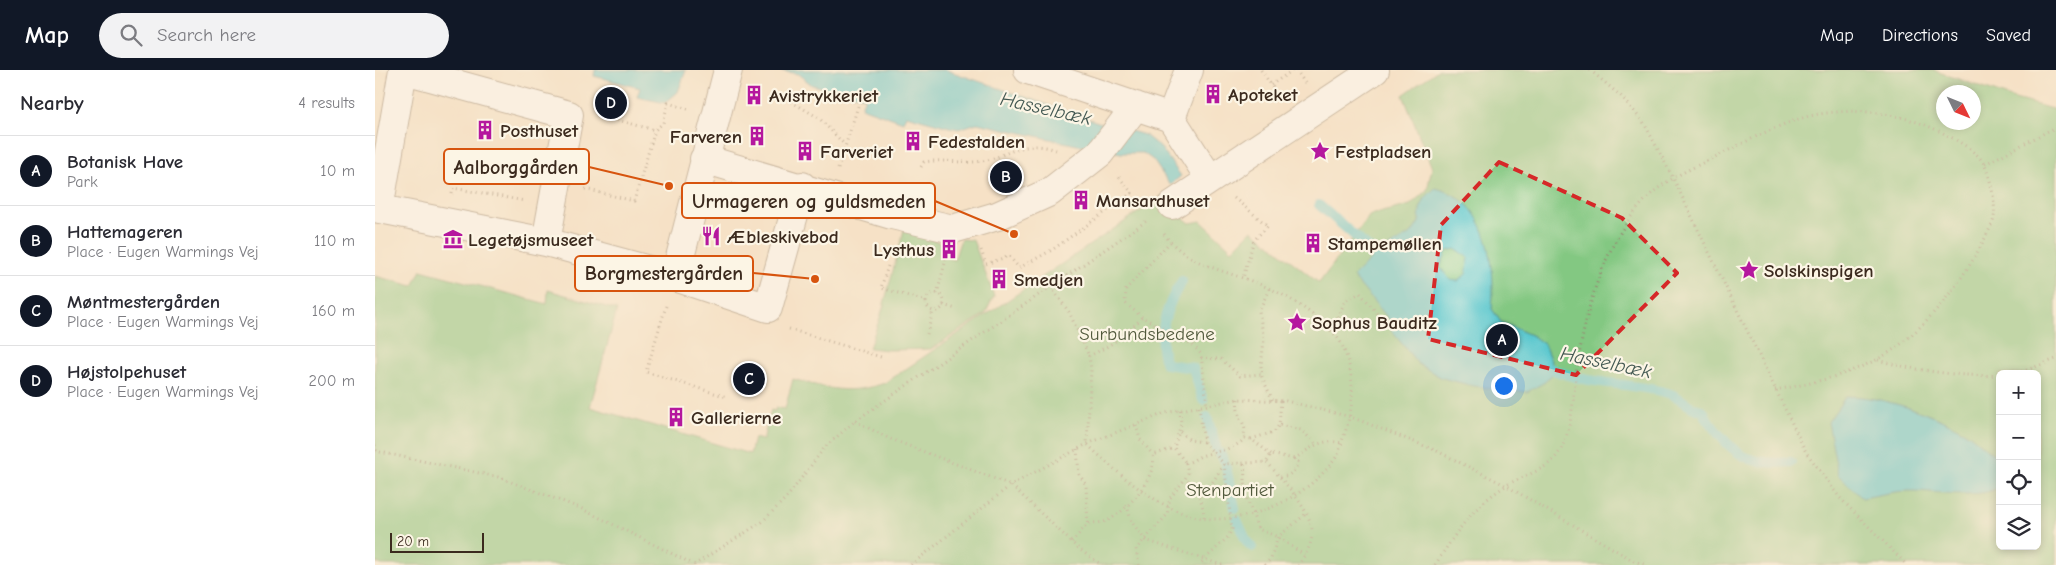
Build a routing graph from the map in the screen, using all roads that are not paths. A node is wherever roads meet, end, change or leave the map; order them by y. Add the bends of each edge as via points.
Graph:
1 (404, 70) edge
2 (728, 70) edge
3 (1028, 70) edge
4 (1189, 70) edge
5 (1375, 70) edge
6 (1129, 116) junction
7 (1171, 118) junction
8 (704, 159) junction
9 (1210, 179) junction
10 (802, 186) junction
11 (377, 209) edge
12 (1162, 211) road end
13 (546, 242) junction
14 (675, 277) junction

1 - 11 street
1 - 13 street via 569,115
2 - 8 street
3 - 6 street
4 - 7 street
5 - 9 street
6 - 7 street
6 - 10 street via 1089,161 1050,192 997,216 953,229 892,215
7 - 9 street
8 - 10 street
8 - 14 street
9 - 12 street
10 - 14 street via 768,308
11 - 13 street
13 - 14 street

